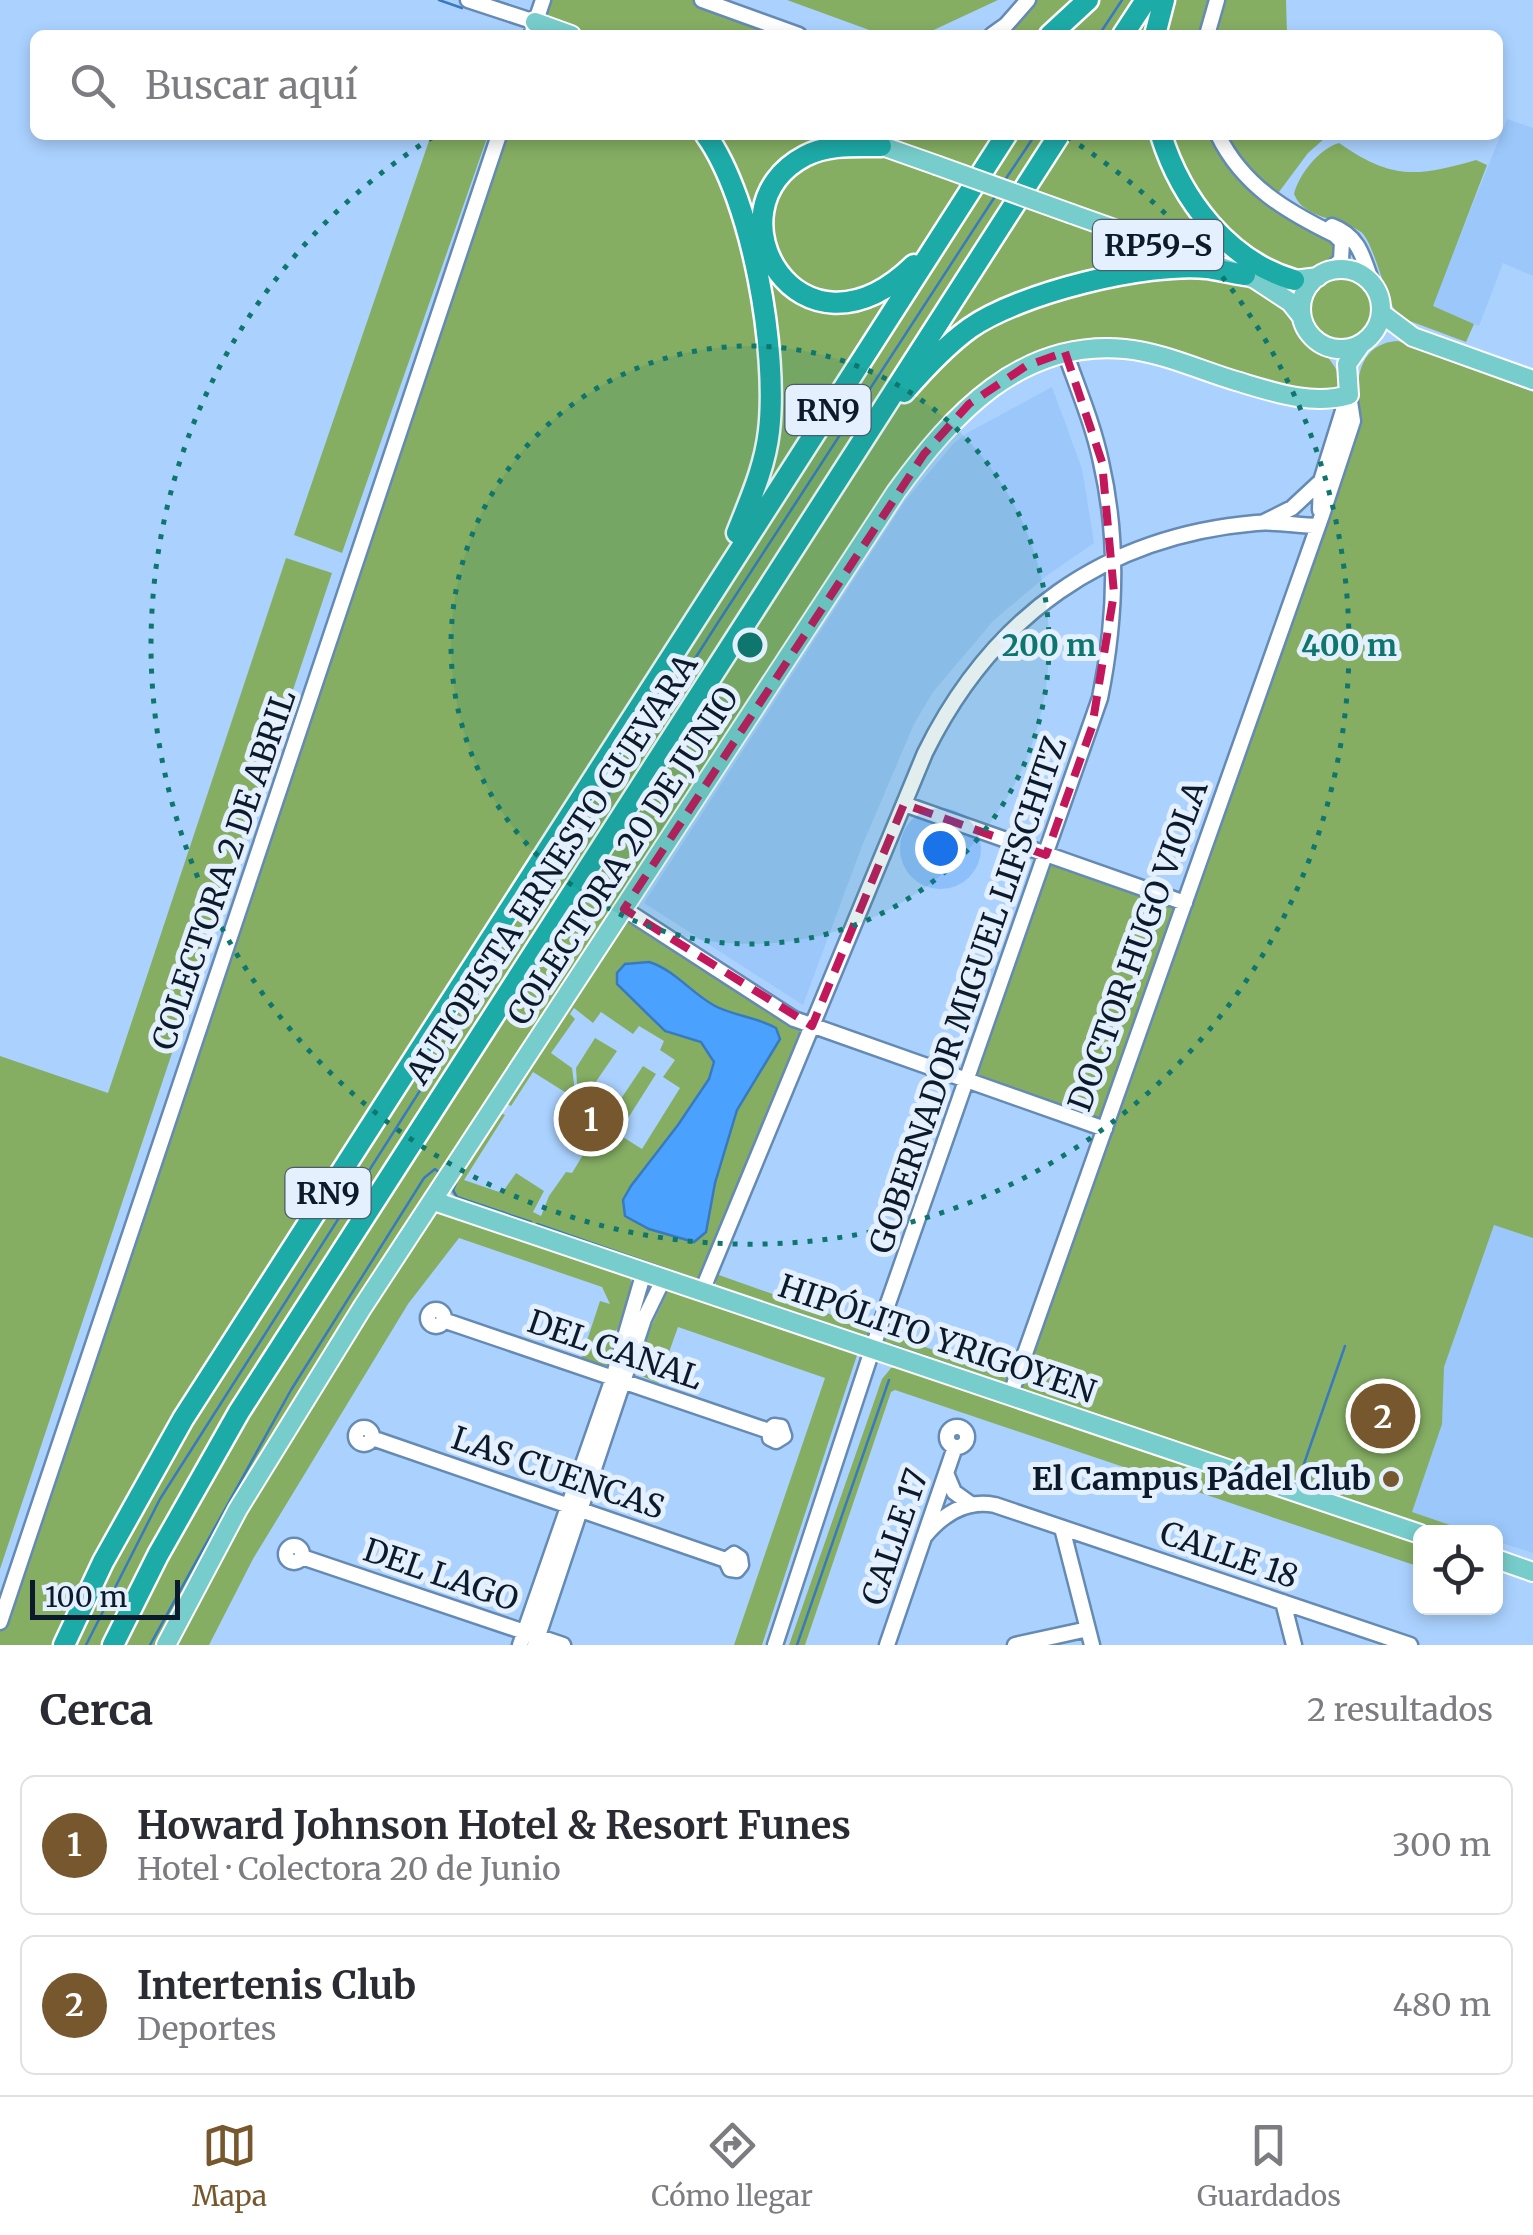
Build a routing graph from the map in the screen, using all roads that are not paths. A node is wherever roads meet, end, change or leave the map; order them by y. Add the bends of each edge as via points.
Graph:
1 (468, 0) edge
2 (543, 0) edge
3 (702, 0) edge
4 (1028, 0) edge
5 (1091, 0) edge
6 (1146, 0) edge
7 (1164, 0) edge
8 (1217, 0) edge
9 (533, 29) edge
10 (785, 30) edge
11 (999, 30) edge
12 (1056, 30) edge
13 (1074, 30) edge
14 (1126, 30) edge
15 (1156, 30) edge
16 (1208, 30) edge
17 (496, 140) edge
18 (709, 140) edge
19 (816, 140) edge
20 (865, 140) edge
21 (1003, 140) edge
22 (1056, 140) edge
23 (1162, 140) edge
24 (1221, 140) edge
25 (881, 146) junction
26 (1312, 221) junction
27 (748, 241) junction
28 (936, 242) junction
29 (1323, 274) junction
30 (1250, 277) junction
31 (1294, 280) junction
32 (1372, 283) junction
33 (1381, 313) junction
34 (1302, 317) junction
35 (1413, 338) junction
36 (1363, 342) junction
37 (1321, 344) junction
38 (1066, 352) junction
39 (1533, 380) edge
40 (1347, 395) junction
41 (852, 456) junction
42 (1321, 481) junction
43 (1279, 516) junction
44 (1320, 521) junction
45 (1263, 522) junction
46 (1113, 560) junction
47 (720, 577) junction
48 (904, 804) junction
49 (1046, 854) junction
50 (1185, 904) junction
51 (624, 909) junction
52 (812, 1026) junction
53 (967, 1080) junction
54 (1105, 1129) junction
55 (434, 1201) junction
56 (644, 1272) junction
57 (664, 1278) junction
58 (702, 1291) junction
59 (443, 1320) dead end
60 (873, 1349) junction
61 (618, 1380) junction
62 (1010, 1396) junction
63 (769, 1431) dead end
64 (372, 1438) dead end
65 (954, 1447) dead end
66 (946, 1472) junction
67 (972, 1505) junction
68 (576, 1508) junction
69 (1062, 1528) junction
70 (1413, 1532) edge
71 (924, 1537) junction
72 (302, 1557) dead end
73 (726, 1560) dead end
74 (1503, 1561) edge
75 (1533, 1572) edge
76 (1283, 1602) junction
77 (0, 1622) edge
78 (1088, 1629) junction
79 (530, 1640) edge
80 (64, 1645) edge
81 (113, 1645) edge
82 (166, 1645) edge
83 (563, 1645) edge
84 (774, 1645) edge
85 (887, 1645) edge
86 (1015, 1645) edge
87 (1092, 1645) edge
88 (1294, 1645) edge
89 (1410, 1645) edge

1 - 9 street
2 - 9 street
3 - 10 street
4 - 11 street
5 - 12 highway
5 - 13 highway
6 - 14 highway
7 - 15 highway
8 - 16 street
17 - 77 street, COLECTORA 2 DE ABRIL
18 - 27 highway via 732,186
19 - 27 highway via 791,149 764,173 751,204
20 - 25 main road, RP59-S
21 - 28 highway, AUTOPISTA ERNESTO GUEVARA / RN9
22 - 41 highway, AUTOPISTA ERNESTO GUEVARA / RN9
23 - 31 highway via 1180,183 1209,222 1246,259
24 - 26 street via 1262,194
25 - 28 highway via 824,149 778,178 763,212 768,257 796,292 839,305 880,292
25 - 30 main road, RP59-S, bridge
26 - 29 street via 1342,242 1340,260
26 - 32 street via 1350,234
27 - 47 highway via 770,361 768,434 756,487
28 - 47 highway, AUTOPISTA ERNESTO GUEVARA / RN9
29 - 31 main road, RP59-S
29 - 32 main road via 1347,270
29 - 34 main road via 1304,294
30 - 31 main road, RP59-S
30 - 34 main road, RP59-S
30 - 41 highway via 1205,268 1166,270 1013,304 934,360
32 - 33 main road
33 - 35 main road
33 - 36 main road
34 - 37 main road
35 - 36 main road
35 - 39 main road
36 - 37 main road via 1341,349
36 - 40 main road, DOCTOR HUGO VIOLA via 1348,364
37 - 40 main road, DOCTOR HUGO VIOLA
38 - 40 main road, COLECTORA 20 DE JUNIO via 1125,349 1298,398
38 - 46 street, GOBERNADOR MIGUEL LIFSCHITZ via 1102,462
38 - 51 main road, COLECTORA 20 DE JUNIO via 988,388 924,454
40 - 42 street, DOCTOR HUGO VIOLA
40 - 44 street, DOCTOR HUGO VIOLA via 1352,421
41 - 81 highway, AUTOPISTA ERNESTO GUEVARA / RN9 via 239,1412
42 - 43 street
42 - 44 street, DOCTOR HUGO VIOLA
43 - 44 street
43 - 45 street
44 - 45 street
44 - 50 street, DOCTOR HUGO VIOLA
45 - 46 street via 1175,537
46 - 48 street via 1030,612 984,658 940,724
46 - 49 street, GOBERNADOR MIGUEL LIFSCHITZ via 1112,628 1100,698
47 - 80 highway, AUTOPISTA ERNESTO GUEVARA / RN9 via 183,1419
48 - 49 street
48 - 52 street
49 - 50 street
49 - 53 street, GOBERNADOR MIGUEL LIFSCHITZ
50 - 54 street, DOCTOR HUGO VIOLA
51 - 52 street
51 - 55 main road, COLECTORA 20 DE JUNIO
52 - 53 street
52 - 58 street
53 - 54 street
53 - 60 street, GOBERNADOR MIGUEL LIFSCHITZ
54 - 62 street, DOCTOR HUGO VIOLA
55 - 56 main road, HIPÓLITO YRIGOYEN
55 - 82 main road, COLECTORA 20 DE JUNIO via 238,1509
56 - 57 main road, HIPÓLITO YRIGOYEN
56 - 61 street
57 - 58 main road, HIPÓLITO YRIGOYEN
57 - 61 street
58 - 60 main road, HIPÓLITO YRIGOYEN
59 - 61 street, DEL CANAL
60 - 62 main road, HIPÓLITO YRIGOYEN
60 - 84 street, GOBERNADOR MIGUEL LIFSCHITZ
61 - 63 street, DEL CANAL
61 - 68 street
62 - 70 main road, HIPÓLITO YRIGOYEN
64 - 68 street, LAS CUENCAS
65 - 66 street, CALLE 17
66 - 67 street via 954,1492
66 - 71 street, CALLE 17
67 - 69 street, CALLE 18 via 996,1505
67 - 71 street via 945,1516
68 - 73 street, LAS CUENCAS
68 - 79 street
69 - 76 street, CALLE 18
69 - 78 street
71 - 85 street, CALLE 17
72 - 79 street, DEL LAGO
74 - 75 main road
76 - 88 street
76 - 89 street, CALLE 18
78 - 86 street
78 - 87 street
79 - 83 street, DEL LAGO

